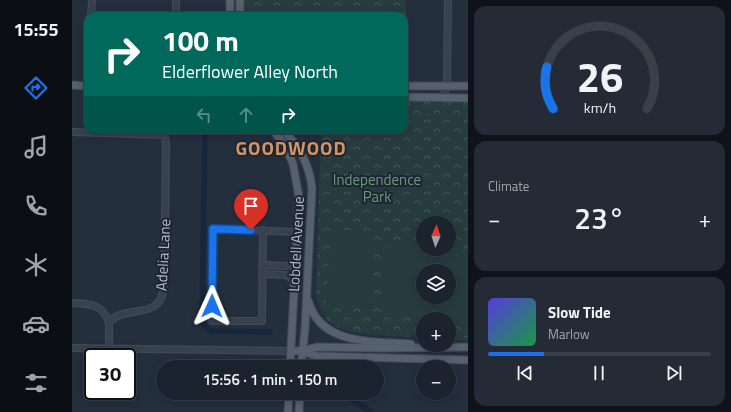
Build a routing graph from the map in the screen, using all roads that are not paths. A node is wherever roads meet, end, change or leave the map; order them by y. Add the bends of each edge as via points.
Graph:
1 (92, 0) edge
2 (176, 0) edge
3 (230, 0) edge
4 (240, 0) edge
5 (448, 0) edge
6 (92, 12) edge
7 (176, 12) edge
8 (230, 12) edge
9 (240, 12) edge
10 (447, 85) junction
11 (72, 86) edge
12 (84, 86) edge
13 (408, 86) edge
14 (468, 86) edge
15 (408, 97) edge
16 (442, 98) junction
17 (468, 98) edge
18 (72, 132) edge
19 (84, 132) edge
20 (163, 134) edge
21 (277, 134) edge
22 (287, 134) edge
23 (300, 149) junction
24 (290, 154) junction
25 (299, 210) junction
26 (312, 210) junction
27 (262, 230) junction
28 (298, 232) junction
29 (296, 262) junction
30 (262, 265) junction
31 (262, 274) junction
32 (295, 281) junction
33 (307, 294) junction
34 (72, 304) edge
35 (109, 322) junction
36 (416, 343) edge
37 (456, 346) edge
38 (416, 347) edge
39 (468, 347) edge
40 (72, 348) edge
41 (84, 348) edge
42 (109, 348) edge
43 (136, 348) edge
44 (384, 348) junction
45 (291, 351) junction
46 (302, 351) junction
47 (358, 358) junction
48 (290, 360) edge
49 (301, 360) edge
50 (468, 360) edge
51 (289, 400) edge
52 (300, 400) edge
53 (288, 412) edge
54 (299, 412) edge

1 - 6 street
2 - 7 street
3 - 8 main road
4 - 9 main road
5 - 10 street
10 - 13 main road
10 - 14 main road
10 - 16 street
11 - 12 main road
15 - 16 main road
16 - 17 main road
18 - 19 street
20 - 35 street, Adelia Lane via 166,144 163,294 151,308 124,313
21 - 24 main road, Lobdell Avenue
22 - 23 main road, Lobdell Avenue
23 - 24 main road
23 - 26 main road, Lobdell Avenue via 310,176
24 - 25 main road, Lobdell Avenue via 296,175
25 - 26 main road
25 - 28 main road, Lobdell Avenue
26 - 33 main road, Lobdell Avenue
27 - 28 street
27 - 30 street
27 - 31 street via 213,229 212,321 262,321
28 - 29 main road, Lobdell Avenue
29 - 30 street via 287,266
29 - 32 main road, Lobdell Avenue
30 - 31 street
31 - 32 street via 286,275
32 - 45 main road, Lobdell Avenue
33 - 36 main road via 310,308 328,331 346,338
33 - 46 main road, Lobdell Avenue
34 - 35 street via 96,306
35 - 42 street
37 - 39 main road
38 - 44 main road
40 - 41 street
43 - 45 street
44 - 46 main road via 317,347
44 - 47 main road via 364,352
45 - 46 main road
45 - 48 main road, Lobdell Avenue
46 - 47 main road via 316,356
46 - 49 main road, Lobdell Avenue
47 - 50 main road
51 - 53 main road
52 - 54 main road

